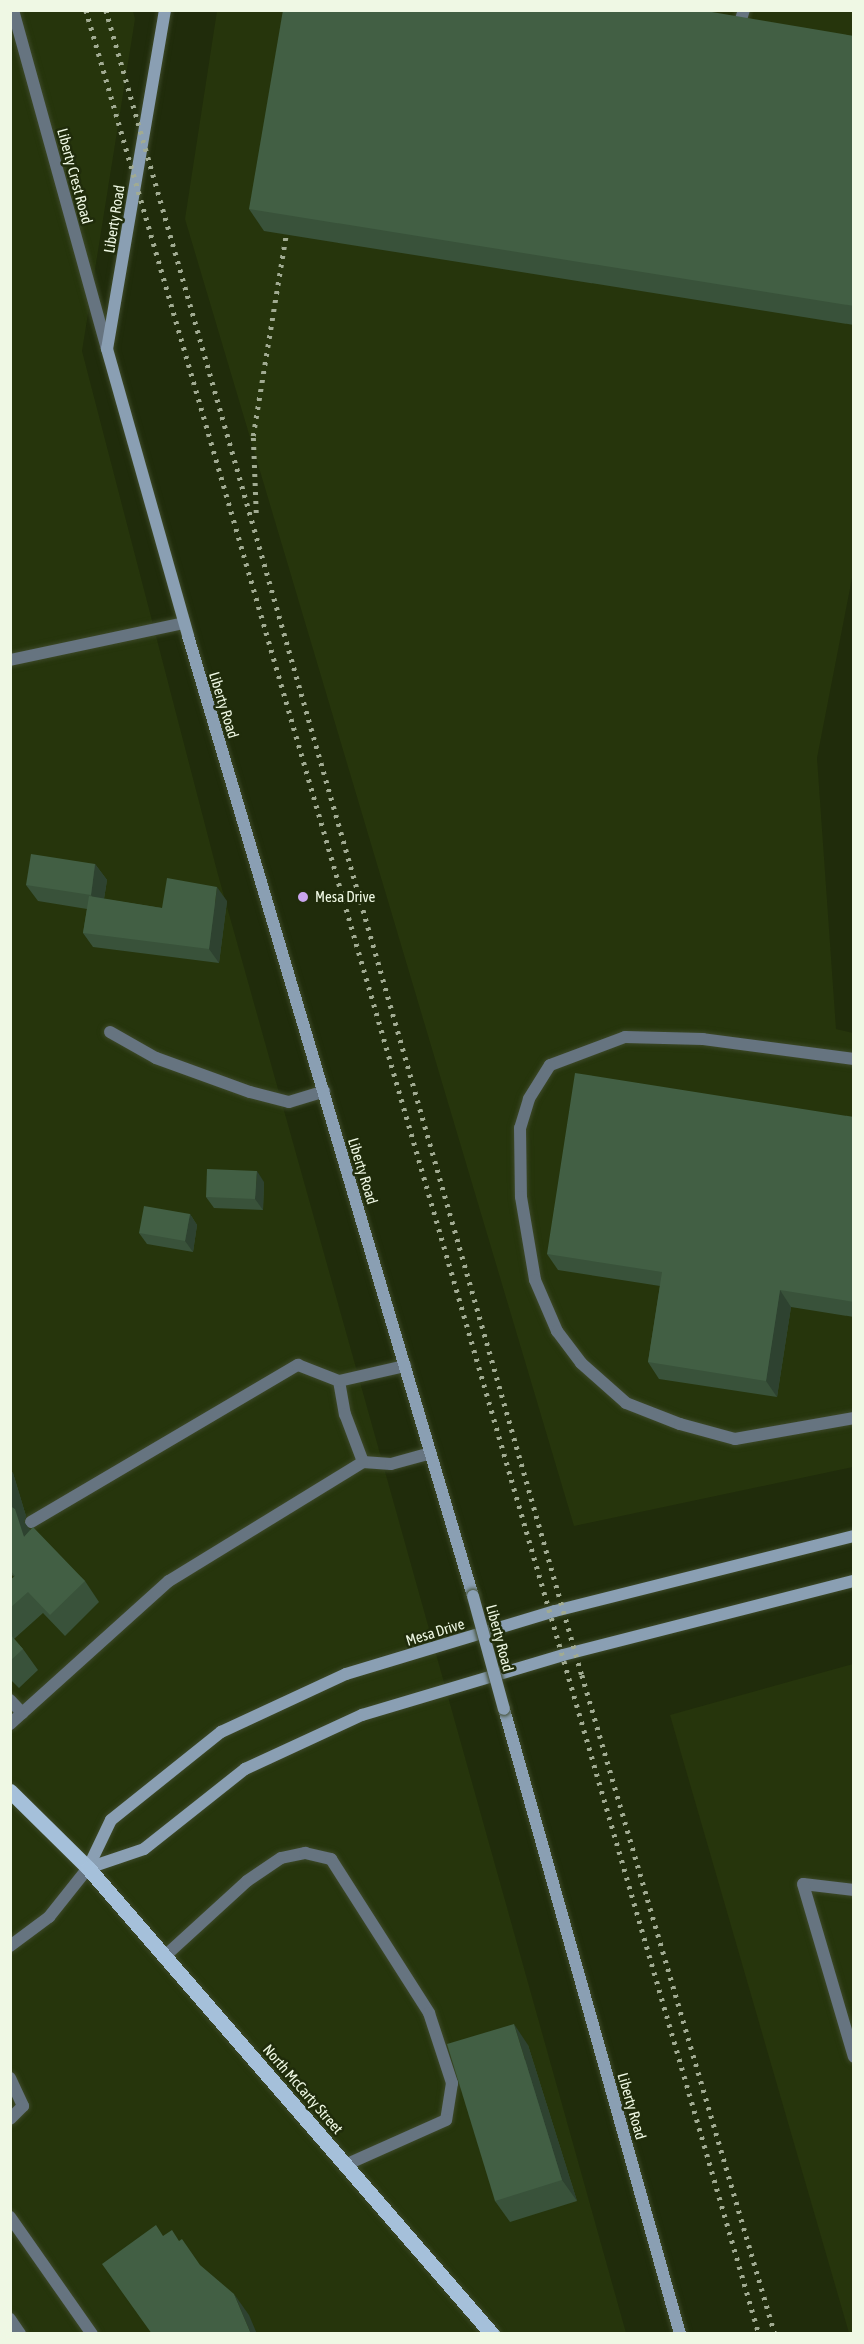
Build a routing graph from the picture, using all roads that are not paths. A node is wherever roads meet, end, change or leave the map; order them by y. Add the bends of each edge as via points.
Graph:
1 (13, 10) edge
2 (165, 10) edge
3 (744, 10) edge
4 (739, 26) edge
5 (107, 349) junction
6 (184, 623) junction
7 (10, 660) edge
8 (110, 1032) dead end
9 (854, 1059) edge
10 (324, 1091) junction
11 (405, 1366) junction
12 (339, 1381) junction
13 (854, 1418) edge
14 (431, 1453) junction
15 (363, 1462) junction
16 (31, 1522) dead end
17 (854, 1536) edge
18 (854, 1581) edge
19 (10, 1700) edge
20 (22, 1713) junction
21 (10, 1724) edge
22 (10, 1791) edge
23 (88, 1868) junction
24 (854, 1890) edge
25 (10, 1946) edge
26 (165, 1956) junction
27 (854, 2056) edge
28 (10, 2078) edge
29 (10, 2119) edge
30 (345, 2165) junction
31 (10, 2217) edge
32 (10, 2319) edge
33 (21, 2334) edge
34 (92, 2334) edge
35 (492, 2334) edge
36 (680, 2334) edge

1 - 5 street, Liberty Crest Road
2 - 5 main road, Liberty Road
3 - 4 street
5 - 6 main road, Liberty Road
6 - 7 street
6 - 10 main road, Liberty Road
8 - 10 street via 156,1058 250,1092 289,1101
9 - 13 street via 703,1039 624,1037 550,1065 529,1099 520,1128 521,1197 535,1280 557,1331 582,1363 626,1403 680,1424 735,1439
10 - 11 main road, Liberty Road
11 - 12 street
11 - 14 main road, Liberty Road
12 - 15 street via 345,1414
12 - 16 street via 298,1365
14 - 15 street via 391,1464
14 - 36 main road, Liberty Road, bridge
15 - 20 street via 169,1581
17 - 23 main road, Mesa Drive via 555,1611 346,1674 221,1731 111,1820
18 - 23 main road via 563,1654 362,1715 244,1769 144,1850
19 - 20 street
20 - 21 street
22 - 23 main road, North McCarty Street
23 - 25 street, Mesa Drive via 49,1917
23 - 26 main road, North McCarty Street
24 - 27 street via 803,1884
26 - 30 main road, North McCarty Street
26 - 30 street via 247,1881 281,1858 305,1853 331,1859 429,2013 452,2083 446,2120
28 - 29 street via 23,2106
30 - 35 main road, North McCarty Street
31 - 34 street
32 - 33 street

